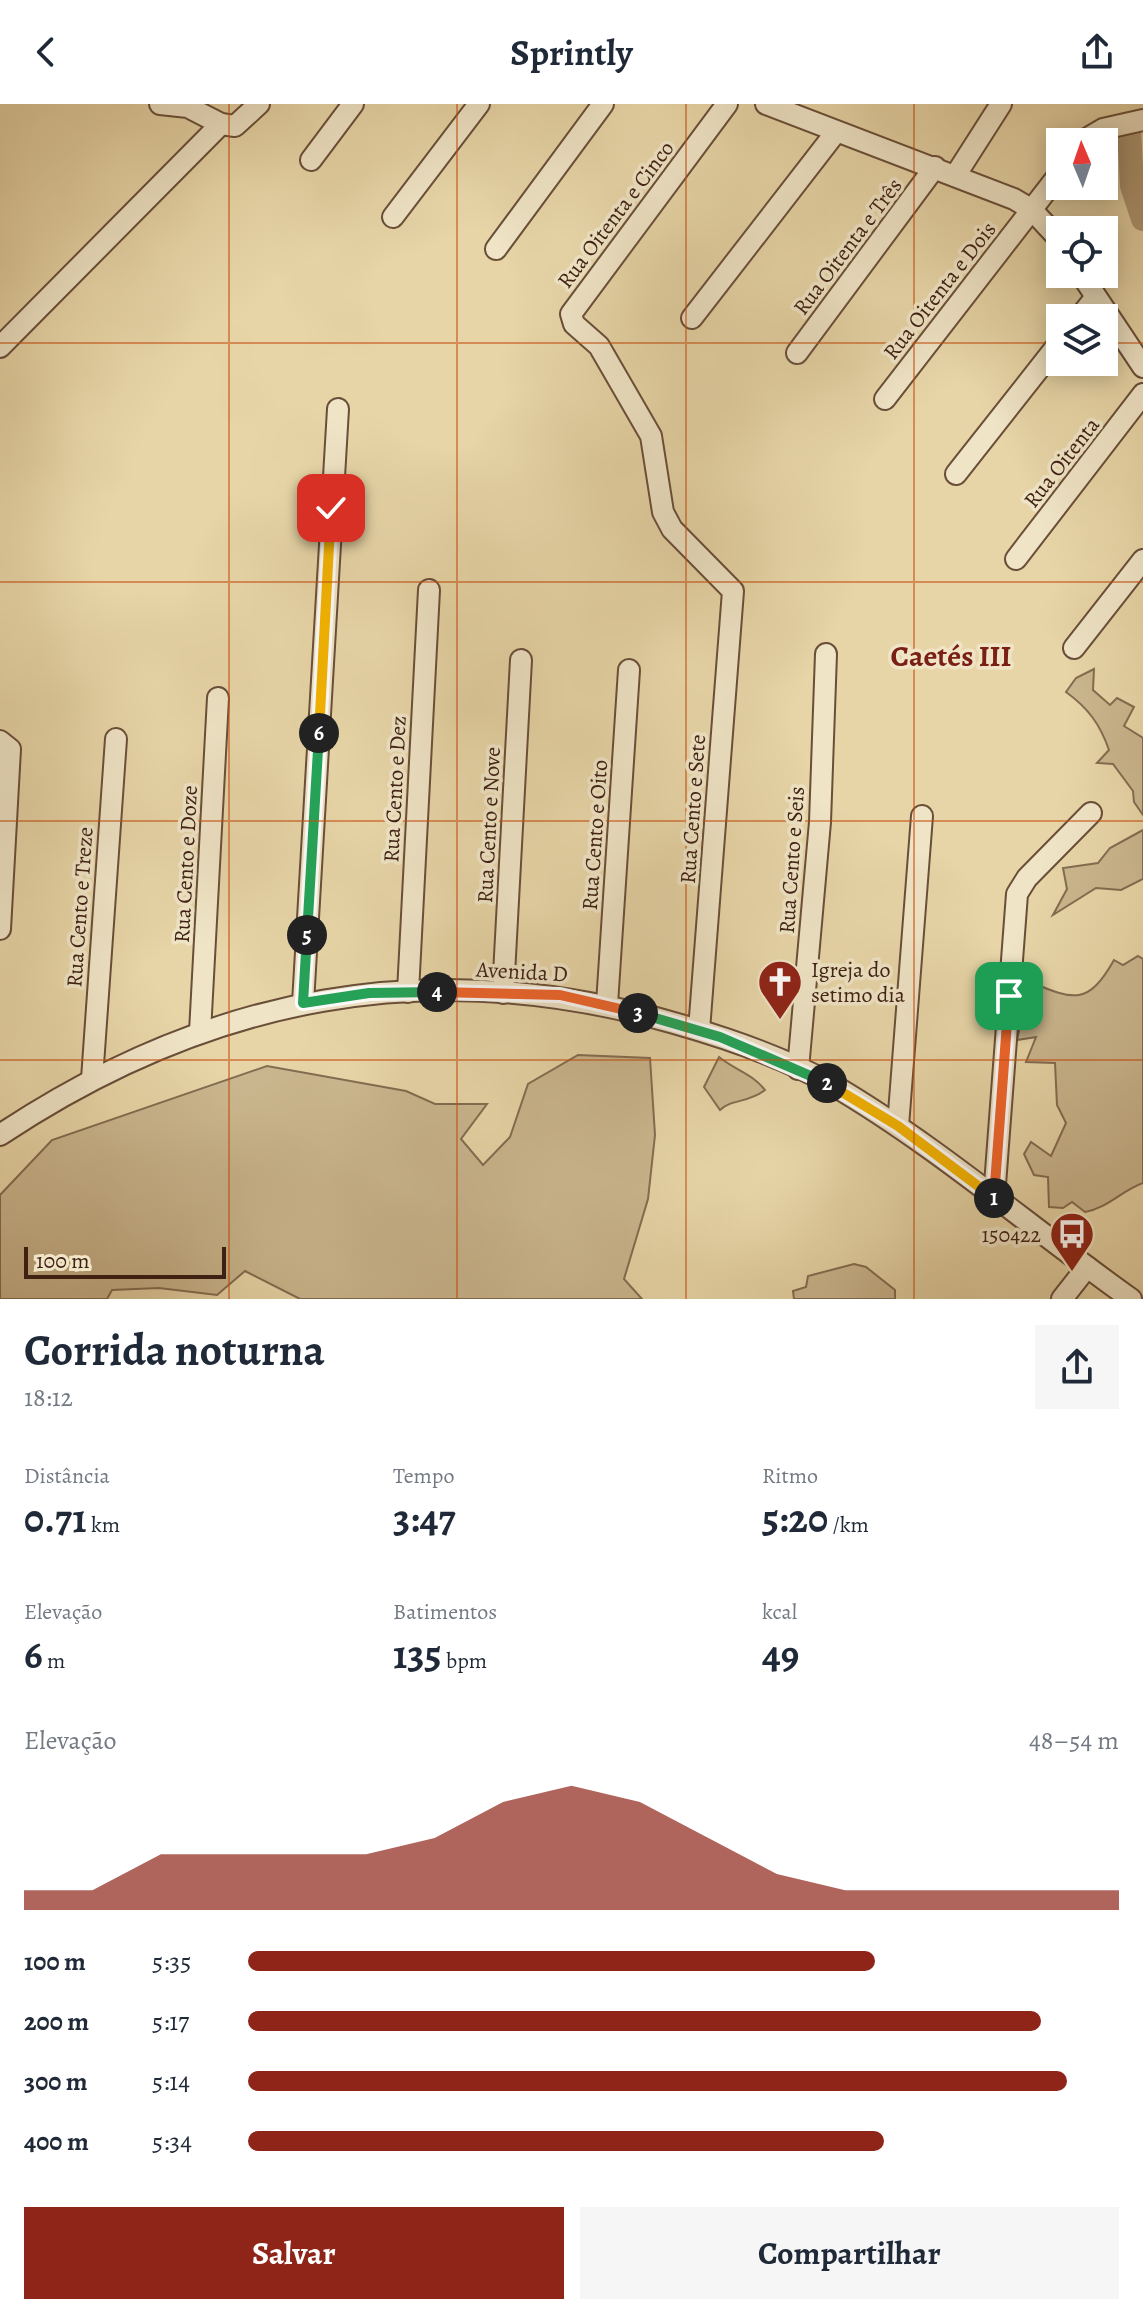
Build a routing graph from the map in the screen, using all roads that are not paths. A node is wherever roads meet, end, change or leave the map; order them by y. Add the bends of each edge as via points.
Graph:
1 (160, 104) edge
2 (259, 104) edge
3 (353, 104) edge
4 (479, 104) edge
5 (603, 104) edge
6 (727, 104) edge
7 (766, 104) edge
8 (1001, 104) edge
9 (1140, 104) edge
10 (789, 108) edge
11 (1143, 118) edge
12 (221, 124) junction
13 (1107, 128) edge
14 (836, 132) junction
15 (311, 160) dead end
16 (935, 167) junction
17 (955, 176) junction
18 (1046, 190) edge
19 (1031, 209) junction
20 (393, 217) dead end
21 (1046, 225) edge
22 (496, 249) dead end
23 (1089, 288) edge
24 (1095, 298) junction
25 (1090, 304) edge
26 (692, 318) dead end
27 (0, 347) edge
28 (797, 353) dead end
29 (1046, 360) edge
30 (1143, 367) edge
31 (1143, 394) edge
32 (885, 399) dead end
33 (338, 409) dead end
34 (956, 474) dead end
35 (1016, 559) dead end
36 (1143, 560) edge
37 (429, 590) dead end
38 (733, 591) joint
39 (1074, 648) dead end
40 (826, 654) dead end
41 (521, 660) dead end
42 (629, 670) dead end
43 (218, 698) dead end
44 (116, 739) dead end
45 (5, 745) edge
46 (1091, 813) dead end
47 (922, 816) dead end
48 (0, 929) edge
49 (408, 992) junction
50 (503, 993) junction
51 (303, 1003) junction
52 (607, 1004) junction
53 (699, 1030) junction
54 (200, 1032) junction
55 (798, 1069) junction
56 (92, 1079) junction
57 (898, 1126) junction
58 (0, 1135) edge
59 (994, 1198) junction
60 (1087, 1267) junction
61 (1062, 1299) edge
62 (1131, 1299) edge

1 - 12 street via 188,107
2 - 12 street via 243,123
3 - 15 street
4 - 20 street
5 - 22 street
6 - 38 street, Rua Oitenta e Cinco via 571,314 574,324 599,346 651,436 663,512 672,529
7 - 10 street
8 - 17 street
9 - 11 street
10 - 14 street
11 - 13 street
12 - 27 street
14 - 16 street
14 - 26 street
16 - 17 street
16 - 28 street, Rua Oitenta e Três
17 - 19 street
18 - 19 street, Rua Oitenta e Dois
19 - 21 street
19 - 32 street, Rua Oitenta e Dois
23 - 24 street
24 - 25 street
24 - 30 street
29 - 34 street
31 - 35 street, Rua Oitenta
33 - 51 street
36 - 39 street
37 - 49 street, Rua Cento e Dez
38 - 53 street, Rua Cento e Sete
40 - 55 street, Rua Cento e Seis via 820,822
41 - 50 street, Rua Cento e Nove
42 - 52 street, Rua Cento e Oito
43 - 54 street, Rua Cento e Doze
44 - 56 street, Rua Cento e Treze
45 - 48 street
46 - 59 street via 1017,894
47 - 57 street
49 - 50 street, Avenida D
49 - 51 street, Avenida D
50 - 52 street, Avenida D via 560,995
51 - 54 street, Avenida D
52 - 53 street, Avenida D
53 - 55 street, Avenida D
54 - 56 street, Avenida D
55 - 57 street, Avenida D
56 - 58 street, Avenida D
57 - 59 street, Avenida D
59 - 60 street, Avenida D
60 - 61 street
60 - 62 street, Avenida D

